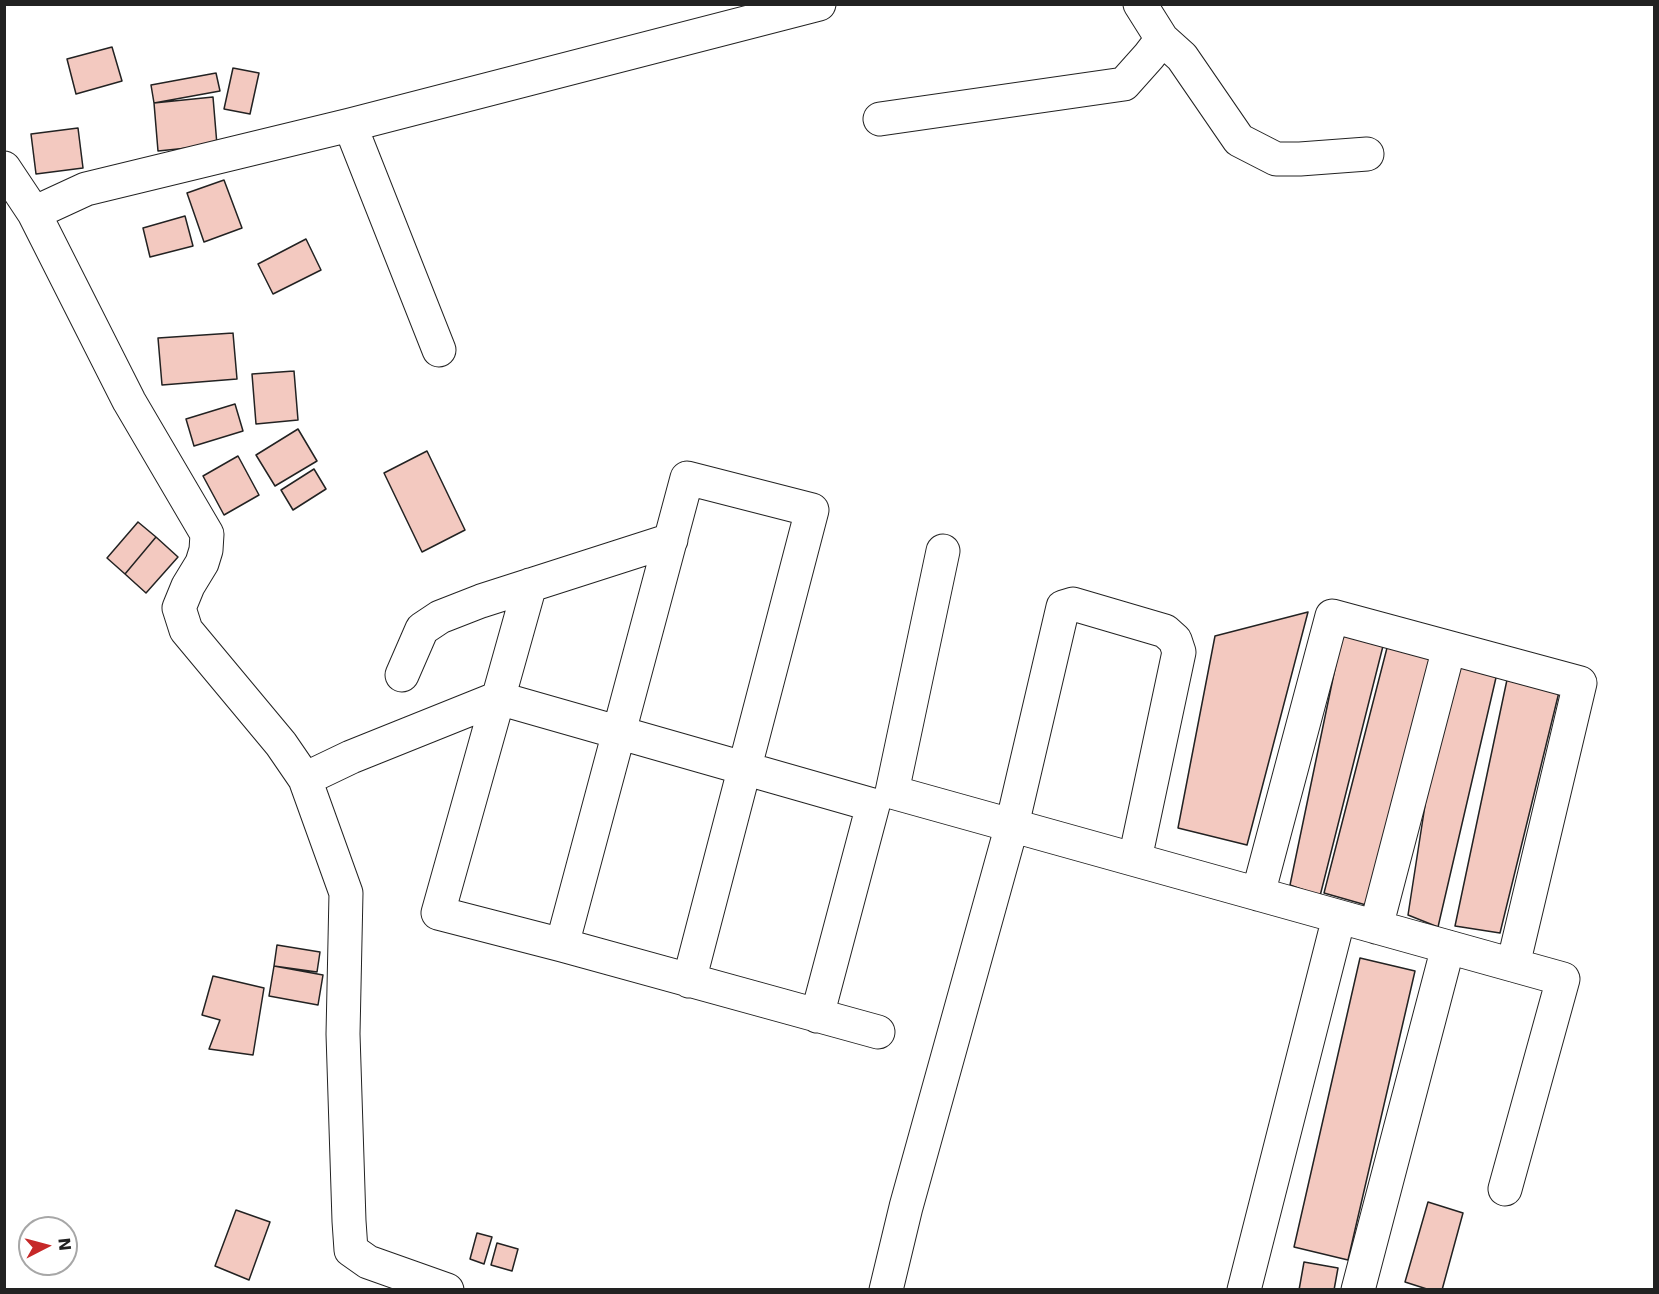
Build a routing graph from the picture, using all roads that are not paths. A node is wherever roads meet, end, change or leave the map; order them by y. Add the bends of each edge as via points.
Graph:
1 (819, 4) edge
2 (1140, 4) edge
3 (1162, 39) junction
4 (880, 119) dead end
5 (350, 125) junction
6 (1367, 154) dead end
7 (4, 168) edge
8 (34, 213) junction
9 (439, 350) dead end
10 (671, 540) junction
11 (943, 551) dead end
12 (530, 585) junction
13 (1449, 648) junction
14 (402, 675) dead end
15 (498, 698) junction
16 (619, 733) junction
17 (744, 769) junction
18 (305, 779) junction
19 (1012, 825) junction
20 (1135, 859) junction
21 (1258, 894) junction
22 (1339, 917) junction
23 (1376, 927) junction
24 (562, 945) junction
25 (1448, 947) junction
26 (1513, 965) junction
27 (689, 981) junction
28 (817, 1016) junction
29 (878, 1032) dead end
30 (1505, 1189) dead end
31 (447, 1290) edge
32 (886, 1290) edge
33 (1244, 1290) edge
34 (1358, 1290) edge

1 - 5 street
2 - 3 street
3 - 4 street via 1124,84
3 - 6 street via 1182,57 1239,141 1276,159
5 - 8 street via 86,189
5 - 9 street
7 - 8 street
8 - 18 street via 129,400 207,534 202,563 179,608 186,630 281,744
10 - 12 street
10 - 16 street
10 - 17 street via 687,478 812,510
11 - 19 street via 892,792
12 - 14 street via 440,618 422,629
12 - 15 street
13 - 21 street via 1332,616
13 - 23 street
13 - 26 street via 1580,683
15 - 16 street
15 - 18 street
15 - 24 street via 438,913
16 - 17 street
16 - 24 street
17 - 27 street
17 - 28 street via 873,805
18 - 31 street via 346,893 343,1034 351,1250 368,1262
19 - 20 street
19 - 20 street via 1063,607 1083,606 1165,632 1175,640 1179,652
19 - 32 street
20 - 21 street
21 - 22 street
22 - 23 street
22 - 33 street
23 - 25 street
24 - 27 street
25 - 26 street
25 - 34 street
26 - 30 street via 1563,979
27 - 28 street
28 - 29 street

